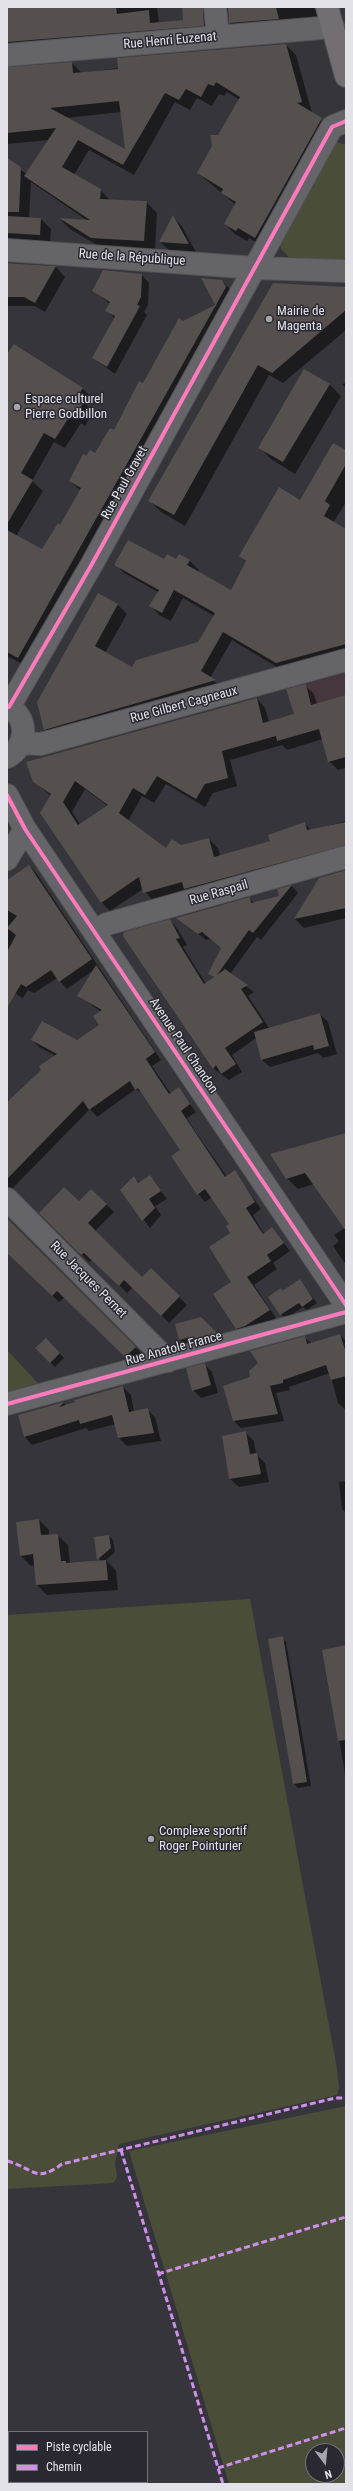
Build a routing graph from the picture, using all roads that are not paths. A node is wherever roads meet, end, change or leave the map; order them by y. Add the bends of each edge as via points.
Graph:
1 (215, 7) edge
2 (330, 17) edge
3 (218, 37) junction
4 (7, 55) edge
5 (346, 76) edge
6 (346, 121) edge
7 (7, 250) edge
8 (256, 268) junction
9 (346, 271) edge
10 (346, 660) edge
11 (8, 706) edge
12 (14, 750) edge
13 (7, 795) edge
14 (25, 829) junction
15 (346, 857) edge
16 (7, 859) edge
17 (94, 931) junction
18 (7, 1199) edge
19 (346, 1305) edge
20 (346, 1312) edge
21 (168, 1361) junction
22 (7, 1404) edge

1 - 3 street
2 - 3 street, Rue Henri Euzenat
2 - 5 main road
3 - 4 street, Rue Henri Euzenat
6 - 8 street, Rue Paul Gravet via 332,127
7 - 8 street, Rue de la République
8 - 9 street, Rue de la République
8 - 11 street, Rue Paul Gravet via 92,564
10 - 12 street, Rue Gilbert Cagneaux
11 - 12 street via 21,719 24,731
13 - 14 street, Avenue Paul Chandon
14 - 16 street
14 - 17 street, Avenue Paul Chandon
15 - 17 street, Rue Raspail via 107,924
17 - 19 street, Avenue Paul Chandon
18 - 21 street, Rue Jacques Pernet
20 - 21 street, Rue Anatole France
21 - 22 street, Rue Anatole France

